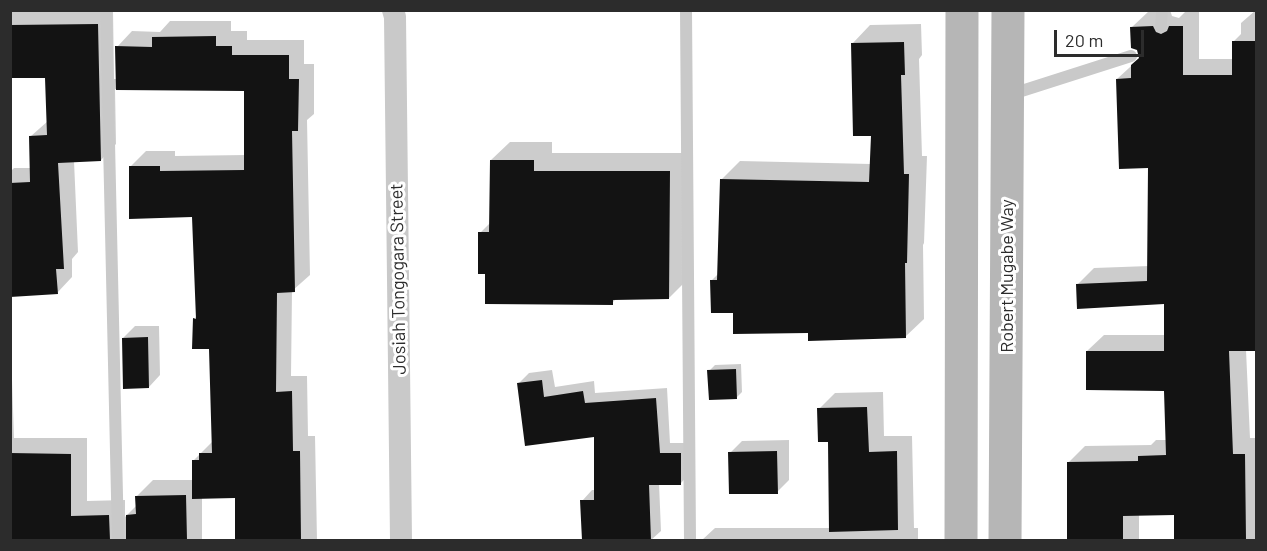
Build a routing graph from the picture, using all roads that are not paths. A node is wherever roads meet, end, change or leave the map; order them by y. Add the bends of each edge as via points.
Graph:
1 (106, 10) edge
2 (686, 10) edge
3 (962, 10) edge
4 (1008, 10) edge
5 (1162, 10) edge
6 (396, 13) edge
7 (1161, 26) dead end
8 (1131, 56) dead end
9 (1008, 95) junction
10 (118, 540) edge
11 (401, 540) edge
12 (690, 540) edge
13 (961, 540) edge
14 (1005, 540) edge

1 - 10 lane
2 - 12 lane
3 - 13 main road
4 - 9 main road, Robert Mugabe Way
5 - 7 lane
6 - 11 street, Josiah Tongogara Street
8 - 9 lane
9 - 14 main road, Robert Mugabe Way

